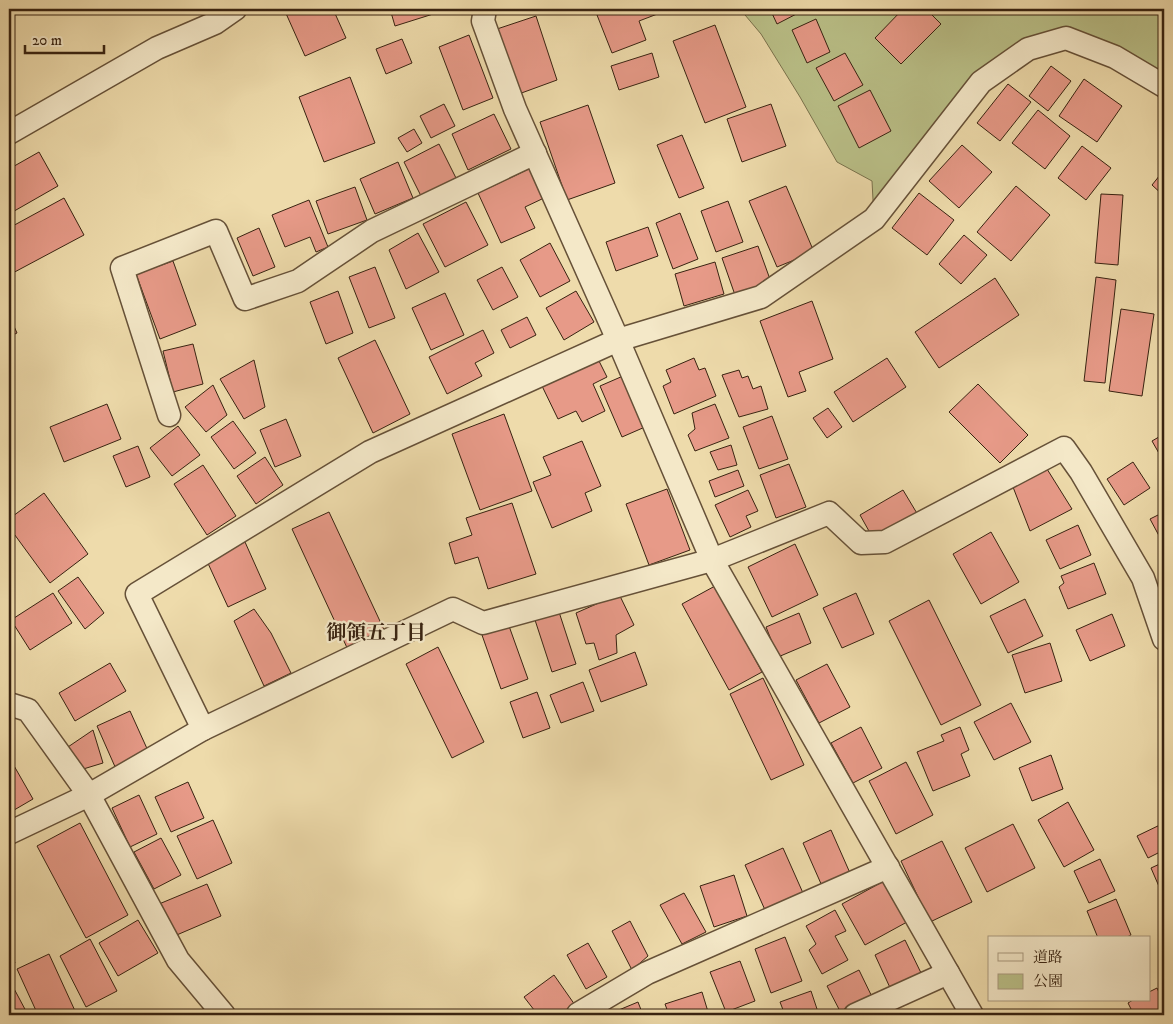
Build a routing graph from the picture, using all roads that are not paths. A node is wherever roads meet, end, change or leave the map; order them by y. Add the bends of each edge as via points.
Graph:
1 (234, 9) edge
2 (485, 9) edge
3 (1164, 86) edge
4 (9, 133) edge
5 (535, 153) junction
6 (618, 340) junction
7 (169, 414) dead end
8 (712, 560) junction
9 (1164, 639) edge
10 (9, 704) edge
11 (204, 729) junction
12 (89, 795) junction
13 (9, 834) edge
14 (888, 867) junction
15 (948, 973) junction
16 (224, 1015) edge
17 (579, 1015) edge
18 (855, 1015) edge
19 (972, 1015) edge

1 - 4 street via 215,23 157,48
2 - 5 street via 483,21
3 - 6 street via 1115,57 1066,38 1028,49 981,82 874,219 761,297
5 - 6 street
5 - 7 street via 372,231 298,281 244,299 216,231 122,268
6 - 8 street
6 - 11 street via 370,452 137,594
8 - 9 street via 829,513 861,543 884,542 1064,448 1143,578
8 - 11 street via 483,623 453,609
8 - 14 street
10 - 12 street via 28,710
11 - 12 street
12 - 13 street
12 - 16 street via 178,960
14 - 15 street
14 - 17 street via 647,973
15 - 18 street
15 - 19 street

